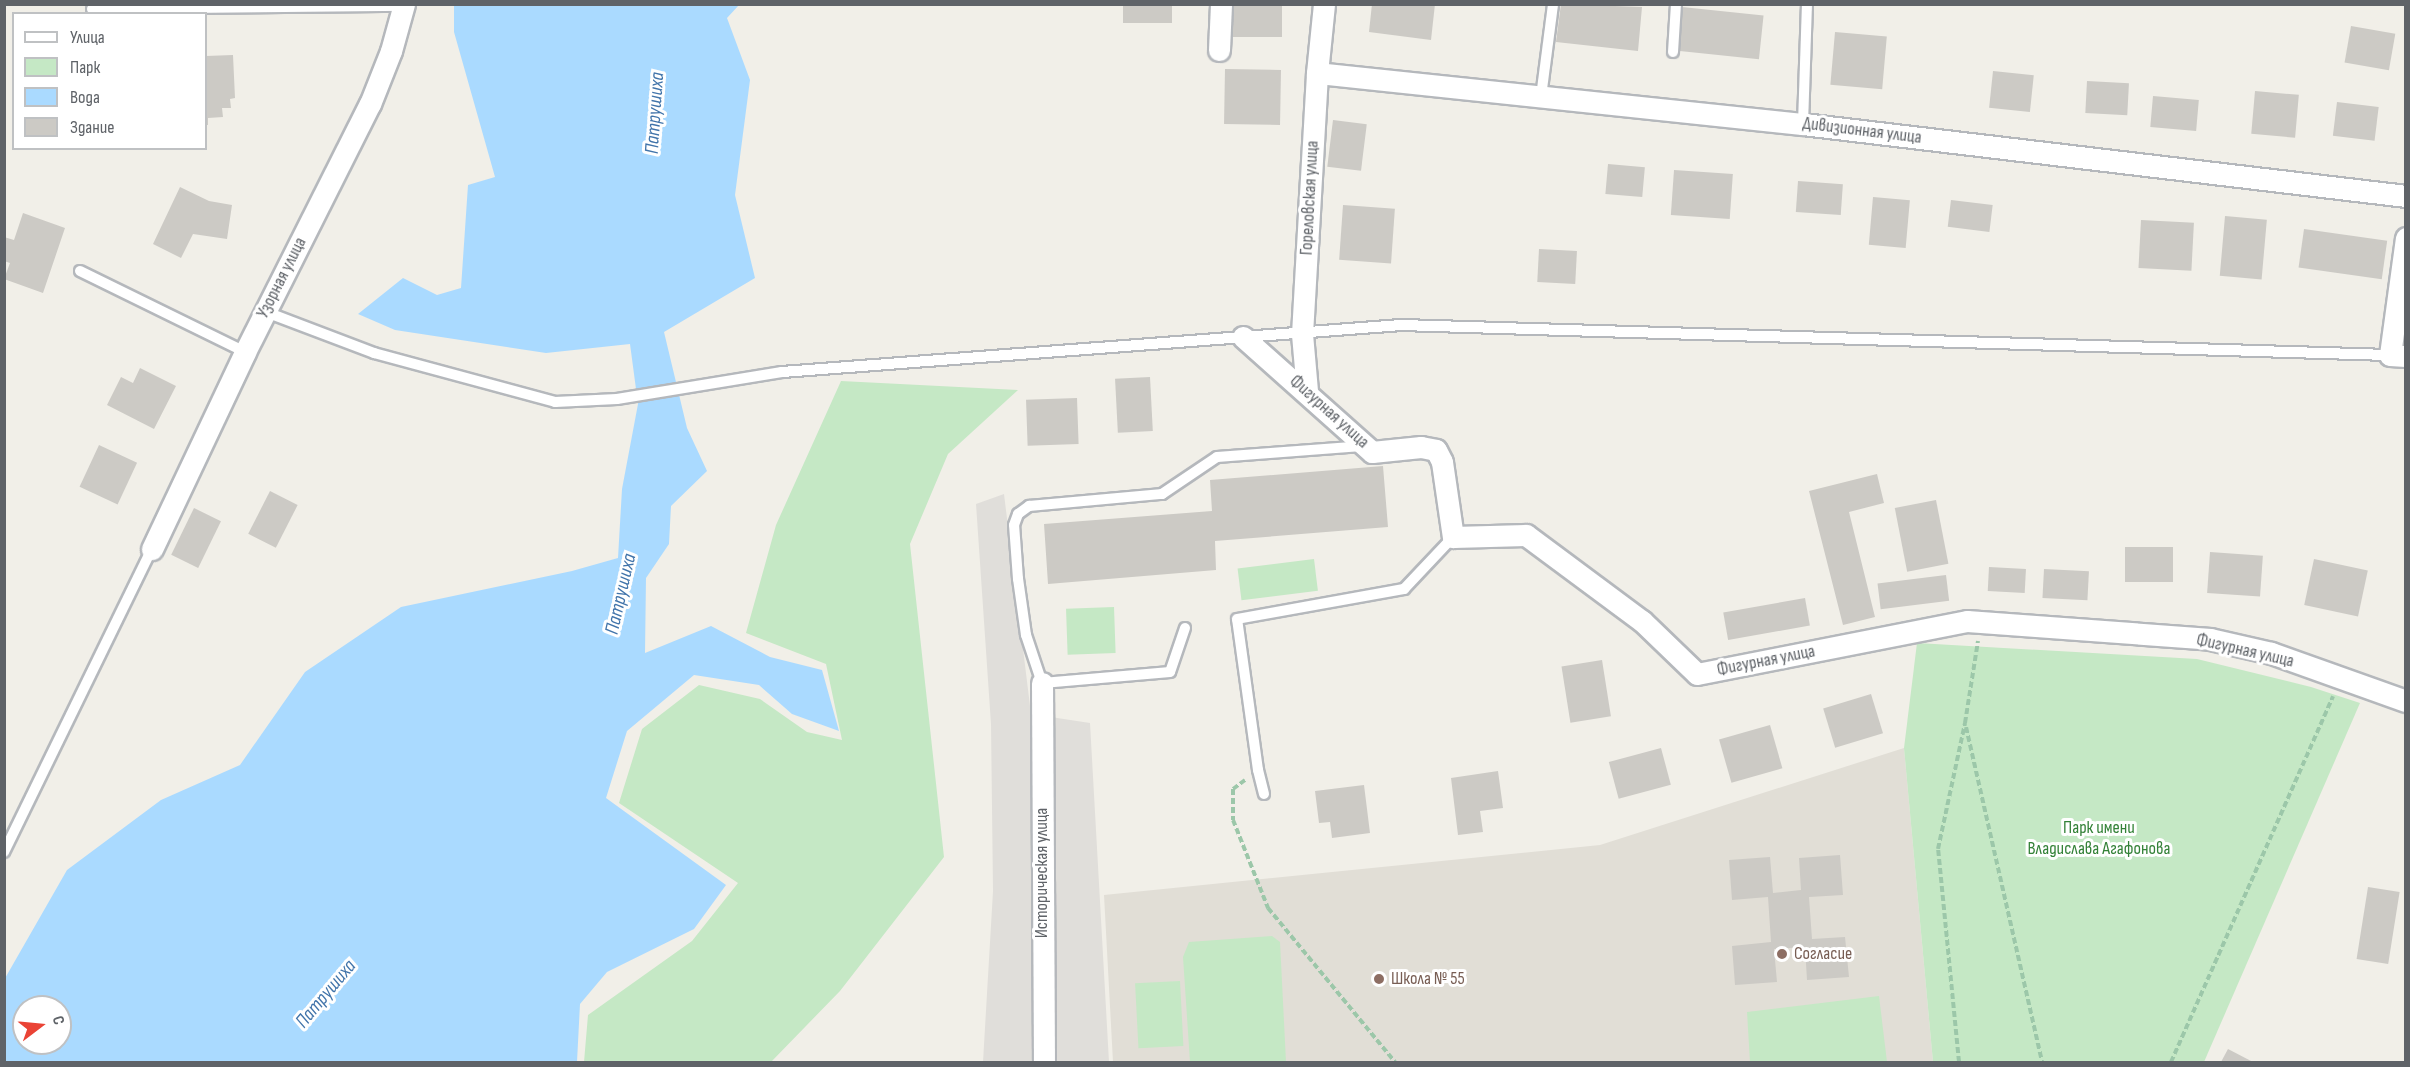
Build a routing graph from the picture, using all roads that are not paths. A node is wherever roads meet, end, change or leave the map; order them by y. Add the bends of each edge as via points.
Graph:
1 (1221, 4) edge
2 (1324, 4) edge
3 (1552, 4) edge
4 (1676, 4) edge
5 (1807, 4) edge
6 (403, 5) edge
7 (92, 9) dead end
8 (1219, 50) dead end
9 (1673, 52) dead end
10 (1317, 73) junction
11 (1541, 97) junction
12 (1803, 124) junction
13 (2406, 196) edge
14 (2406, 238) edge
15 (80, 271) dead end
16 (266, 312) junction
17 (1302, 334) junction
18 (1243, 337) junction
19 (244, 352) junction
20 (2398, 356) edge
21 (1307, 391) junction
22 (1362, 446) junction
23 (1453, 537) junction
24 (152, 549) joint
25 (1185, 628) dead end
26 (1042, 683) junction
27 (2406, 701) edge
28 (1264, 794) dead end
29 (4, 852) edge
30 (1044, 1062) edge

1 - 8 street
2 - 10 street, Гореловская улица
3 - 11 lane
4 - 9 lane
5 - 12 lane
6 - 7 lane
6 - 16 street, Узорная улица via 391,51 370,104
10 - 11 street, Дивизионная улица
10 - 17 street, Гореловская улица
11 - 12 street, Дивизионная улица
12 - 13 street, Дивизионная улица
14 - 20 street
15 - 19 lane
16 - 18 lane via 374,353 555,402 617,399 782,372
16 - 19 street, Узорная улица
17 - 18 lane
17 - 20 lane via 1401,325
17 - 21 street, Гореловская улица
18 - 21 street, Фигурная улица
19 - 24 street, Узорная улица
21 - 22 street, Фигурная улица
22 - 23 street, Фигурная улица via 1372,452 1421,447 1436,450 1442,462
22 - 26 lane via 1217,457 1162,494 1029,506 1017,514 1014,525 1018,579 1026,635
23 - 27 street, Фигурная улица via 1526,535 1642,621 1697,674 1967,621 2210,639 2271,653
23 - 28 lane via 1404,589 1237,619
24 - 29 lane
25 - 26 lane via 1170,672
26 - 30 street, Историческая улица

